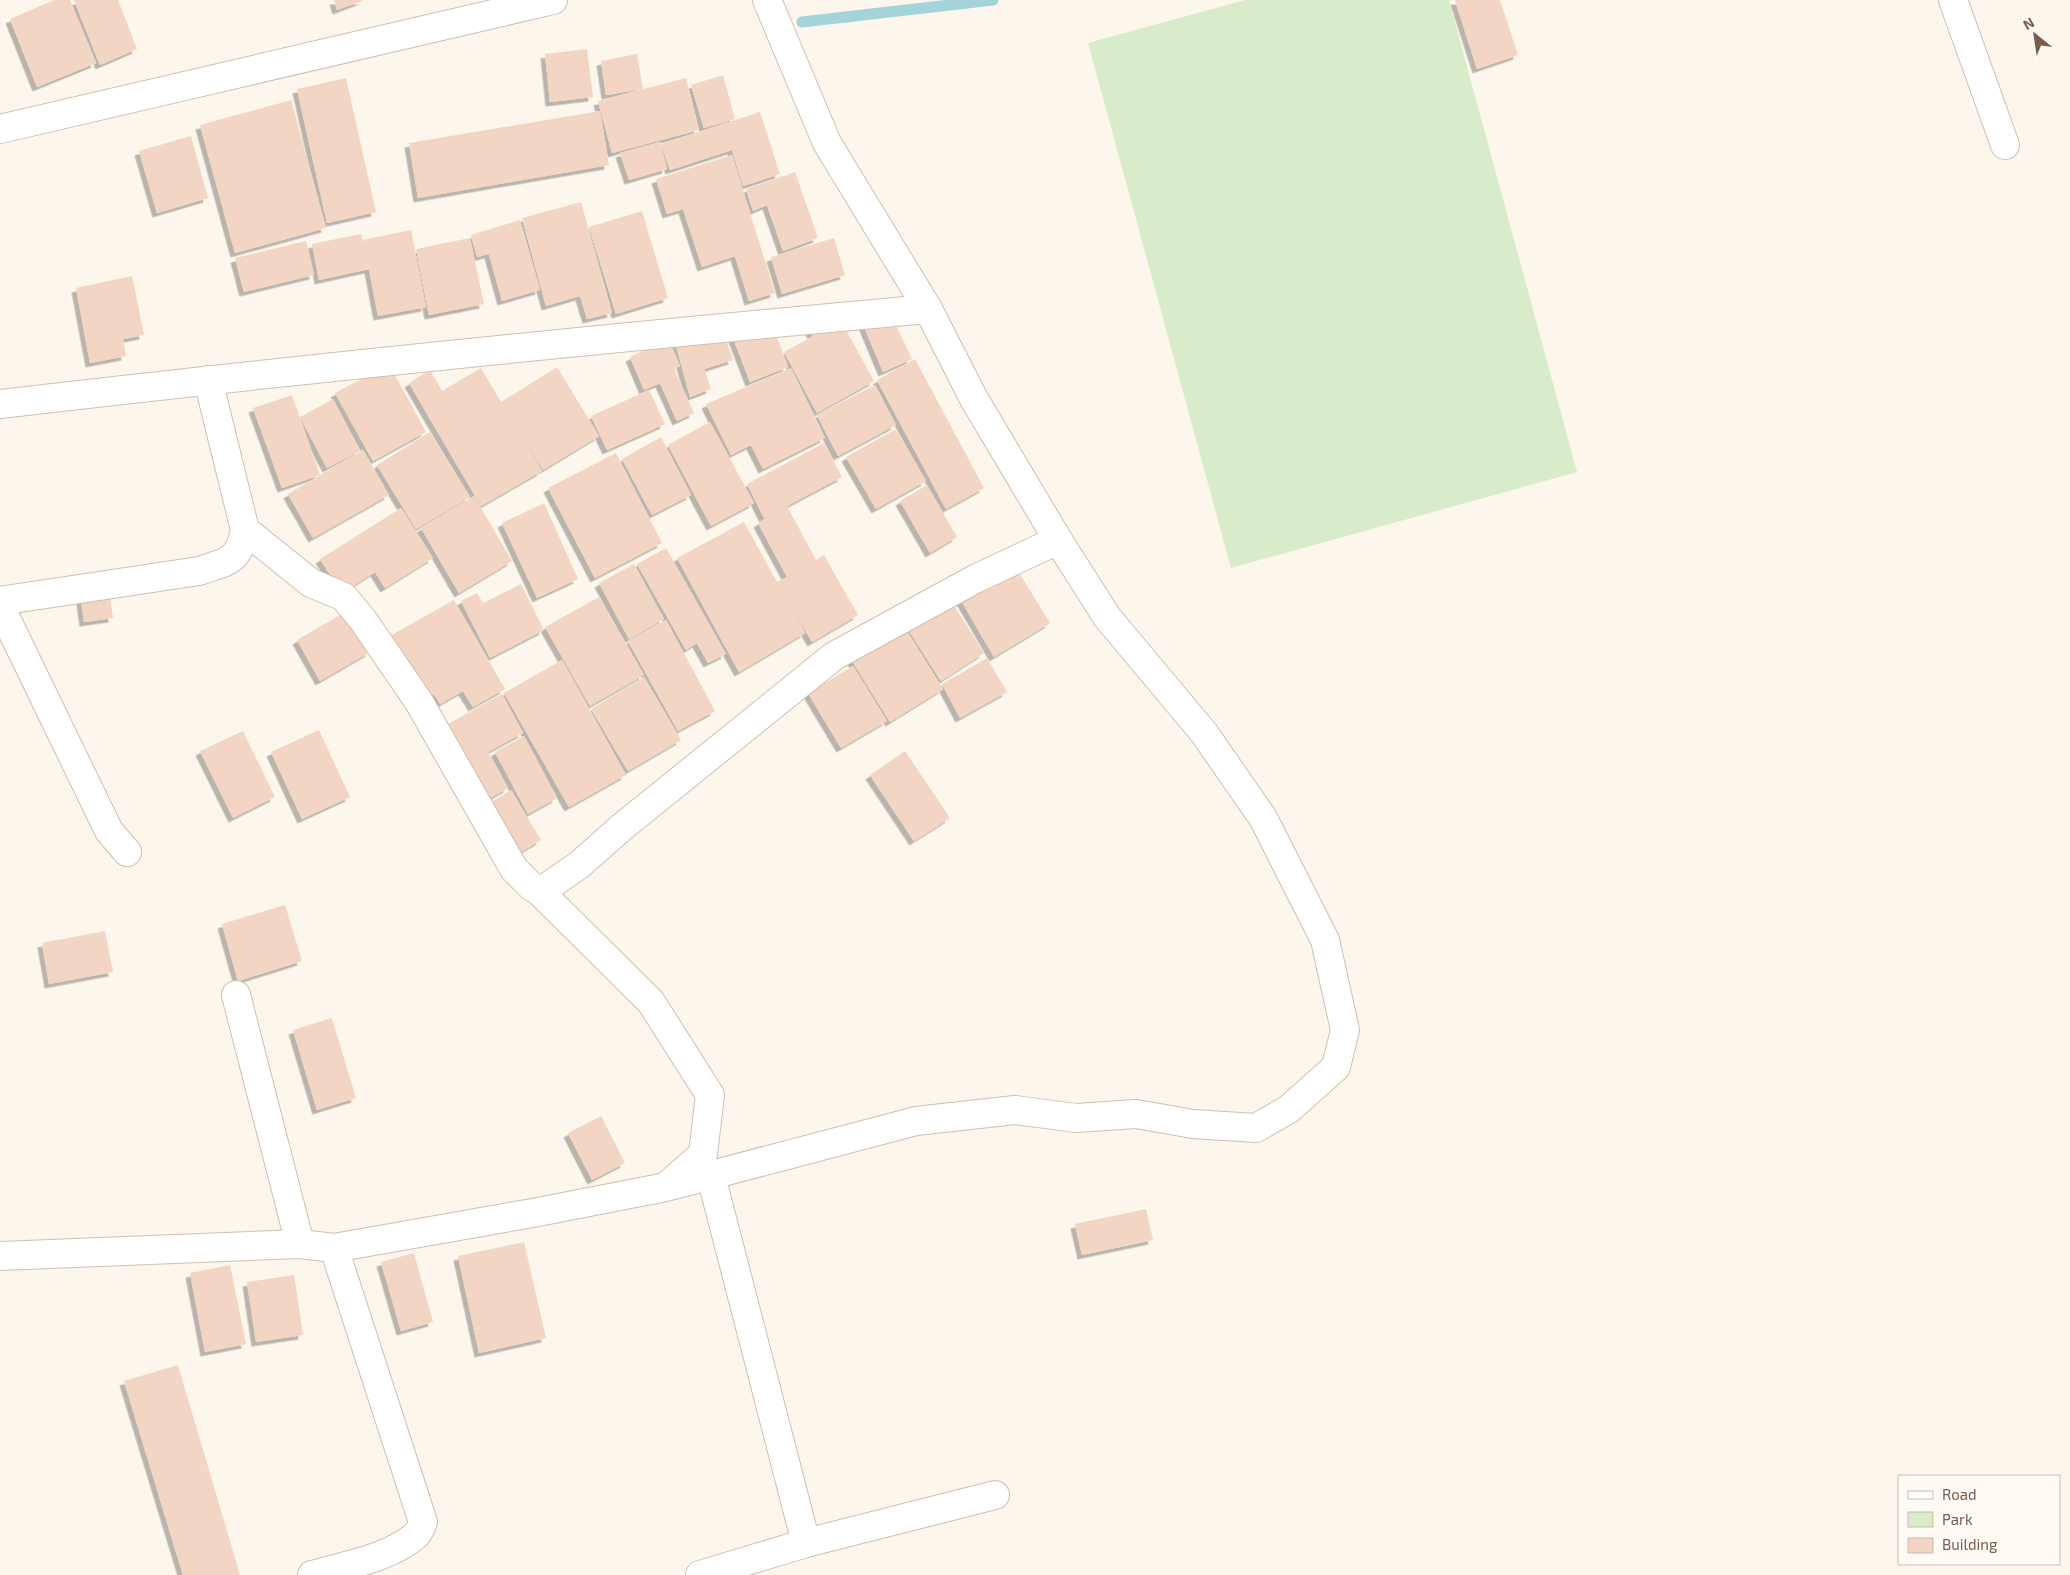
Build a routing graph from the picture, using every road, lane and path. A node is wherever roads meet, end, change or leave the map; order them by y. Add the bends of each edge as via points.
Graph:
1 (553, 0) edge
2 (767, 0) edge
3 (1953, 0) edge
4 (0, 129) edge
5 (2005, 145) dead end
6 (928, 308) junction
7 (208, 380) junction
8 (0, 404) edge
9 (245, 530) junction
10 (1058, 540) junction
11 (0, 601) edge
12 (0, 606) edge
13 (127, 852) dead end
14 (540, 892) junction
15 (236, 995) dead end
16 (711, 1176) junction
17 (666, 1187) junction
18 (300, 1244) junction
19 (334, 1248) junction
20 (0, 1256) edge
21 (995, 1495) dead end
22 (806, 1543) junction
23 (312, 1575) edge
24 (700, 1575) edge

1 - 4 street
2 - 6 street via 827,143
3 - 5 street
6 - 7 street
6 - 10 street via 974,399
7 - 8 street
7 - 9 street
9 - 11 street via 241,548 231,560 199,571
9 - 14 street via 311,583 344,597 363,620 418,702 514,869
10 - 14 street via 975,579 834,656 579,865
10 - 16 street via 1107,617 1204,733 1263,818 1325,940 1345,1030 1336,1067 1289,1109 1256,1128 1193,1124 1136,1114 1076,1118 1015,1110 916,1121
12 - 13 street via 109,831
14 - 17 street via 651,1002 710,1095 703,1154
15 - 18 street
16 - 17 street
16 - 22 street
17 - 19 street
18 - 19 street
18 - 20 street
19 - 23 street via 423,1522 416,1536 395,1548 373,1558
21 - 22 street
22 - 24 street

